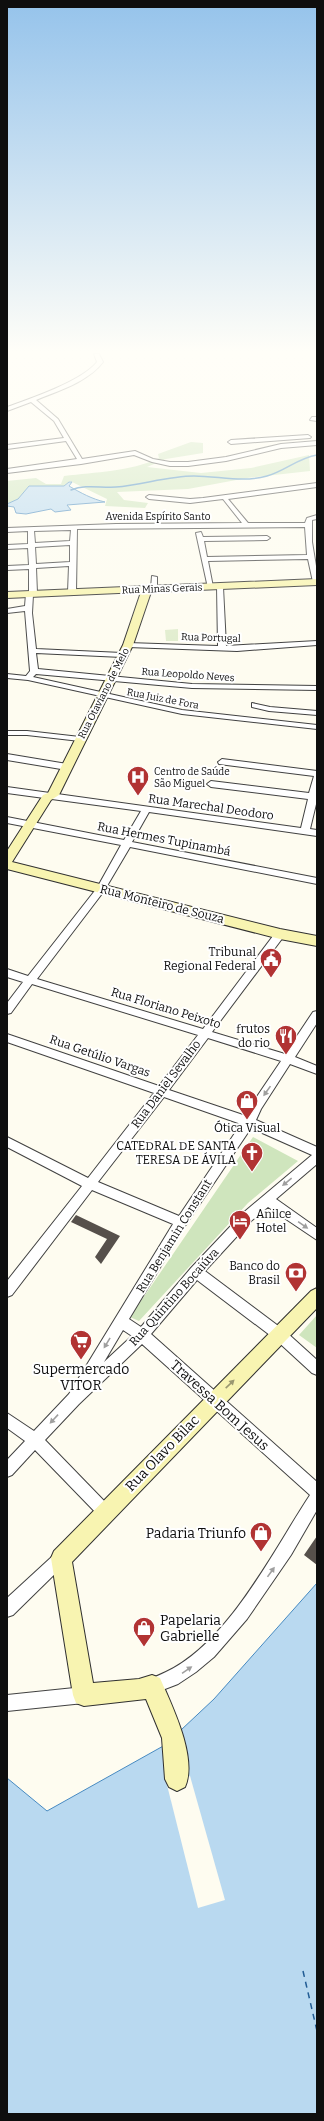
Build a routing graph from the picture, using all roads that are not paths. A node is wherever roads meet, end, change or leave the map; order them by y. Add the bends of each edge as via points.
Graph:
1 (76, 453) edge
2 (249, 453) edge
3 (81, 462) junction
4 (7, 471) edge
5 (317, 485) edge
6 (149, 497) dead end
7 (224, 497) junction
8 (315, 517) edge
9 (308, 524) junction
10 (198, 526) junction
11 (247, 526) junction
12 (74, 528) junction
13 (30, 529) junction
14 (7, 530) edge
15 (267, 538) dead end
16 (200, 539) junction
17 (73, 544) junction
18 (32, 546) junction
19 (7, 547) edge
20 (310, 557) junction
21 (204, 559) junction
22 (72, 564) junction
23 (33, 566) junction
24 (7, 568) edge
25 (154, 577) dead end
26 (317, 582) edge
27 (215, 587) junction
28 (151, 589) junction
29 (72, 592) junction
30 (32, 594) junction
31 (7, 595) edge
32 (27, 608) junction
33 (7, 611) edge
34 (317, 643) edge
35 (128, 645) junction
36 (222, 648) junction
37 (34, 651) junction
38 (122, 655) junction
39 (31, 674) junction
40 (7, 676) edge
41 (113, 678) junction
42 (317, 688) edge
43 (104, 696) junction
44 (255, 705) dead end
45 (317, 713) edge
46 (317, 727) edge
47 (7, 733) edge
48 (80, 739) junction
49 (7, 757) edge
50 (222, 762) dead end
51 (67, 767) junction
52 (317, 774) edge
53 (317, 778) edge
54 (211, 784) dead end
55 (7, 790) edge
56 (53, 795) junction
57 (315, 796) edge
58 (146, 810) junction
59 (7, 820) edge
60 (29, 824) junction
61 (305, 831) junction
62 (317, 833) edge
63 (128, 845) junction
64 (7, 861) edge
65 (7, 865) edge
66 (317, 881) edge
67 (101, 889) junction
68 (280, 934) junction
69 (317, 941) edge
70 (7, 973) edge
71 (31, 979) junction
72 (7, 1010) edge
73 (317, 1014) edge
74 (204, 1034) junction
75 (7, 1038) edge
76 (289, 1059) junction
77 (317, 1070) edge
78 (162, 1091) junction
79 (249, 1122) junction
80 (7, 1142) edge
81 (317, 1152) edge
82 (317, 1157) edge
83 (89, 1184) junction
84 (266, 1199) junction
85 (181, 1222) junction
86 (317, 1235) edge
87 (196, 1272) junction
88 (7, 1291) edge
89 (317, 1296) edge
90 (121, 1321) junction
91 (142, 1335) junction
92 (280, 1335) junction
93 (317, 1369) edge
94 (74, 1399) junction
95 (214, 1400) junction
96 (7, 1420) edge
97 (35, 1440) junction
98 (7, 1470) edge
99 (317, 1492) edge
100 (317, 1497) edge
101 (105, 1512) junction
102 (62, 1558) junction
103 (7, 1609) edge
104 (152, 1686) junction
105 (84, 1695) junction
106 (7, 1703) edge
107 (177, 1779) dead end

1 - 3 street
2 - 3 street via 209,462 155,462 135,453
3 - 4 street
5 - 7 street
6 - 7 street via 190,501
7 - 11 street
8 - 9 street via 309,519
9 - 11 street, Avenida Espírito Santo
9 - 20 street
10 - 11 street, Avenida Espírito Santo
10 - 12 street, Avenida Espírito Santo
10 - 16 street
12 - 13 street, Avenida Espírito Santo
12 - 17 street
13 - 14 street, Avenida Espírito Santo
13 - 18 street
15 - 16 street
16 - 21 street
17 - 18 street
17 - 22 street
18 - 19 street
18 - 23 street
20 - 21 street
20 - 26 street
21 - 27 street
22 - 23 street
22 - 29 street
23 - 24 street
23 - 30 street
25 - 28 street
26 - 27 street, Rua Minas Gerais
27 - 28 street, Rua Minas Gerais
27 - 36 street
28 - 29 street, Rua Minas Gerais
28 - 35 street, Rua Otaviano de Melo
29 - 30 street, Rua Minas Gerais
30 - 31 street, Rua Minas Gerais
30 - 32 street
32 - 33 street
32 - 37 street
34 - 36 street, Rua Portugal
35 - 36 street, Rua Portugal
35 - 38 street, Rua Otaviano de Melo
37 - 38 street
37 - 39 street
38 - 41 street, Rua Otaviano de Melo
39 - 40 street, Rua Juiz de Fora
39 - 41 street, Rua Leopoldo Neves
39 - 43 street, Rua Juiz de Fora
41 - 42 street, Rua Leopoldo Neves via 192,686
41 - 43 street, Rua Otaviano de Melo
43 - 46 street, Rua Juiz de Fora via 213,717
43 - 48 street, Rua Otaviano de Melo
44 - 45 street
47 - 48 street
48 - 51 street, Rua Otaviano de Melo
49 - 51 street
50 - 52 street
51 - 56 street, Rua Otaviano de Melo
53 - 57 street
54 - 57 street
55 - 56 street, Rua Marechal Deodoro
56 - 58 street, Rua Marechal Deodoro
56 - 60 street, Rua Otaviano de Melo via 47,798
57 - 61 street
58 - 61 street, Rua Marechal Deodoro
58 - 63 street
59 - 60 street, Rua Hermes Tupinambá
60 - 63 street, Rua Hermes Tupinambá
60 - 64 street, Rua Otaviano de Melo
61 - 62 street, Rua Marechal Deodoro
63 - 66 street, Rua Hermes Tupinambá
63 - 67 street
65 - 67 street, Rua Monteiro de Souza
67 - 68 street, Rua Monteiro de Souza
67 - 71 street
68 - 69 street, Rua Monteiro de Souza
68 - 74 street, Rua Daniel Sevalho
70 - 71 street, Rua Floriano Peixoto
71 - 72 street
71 - 74 street, Rua Floriano Peixoto
73 - 76 street, Rua Benjamin Constant
74 - 76 street, Rua Floriano Peixoto
74 - 78 street, Rua Daniel Sevalho
75 - 78 street, Rua Getúlio Vargas
76 - 77 street, Rua Floriano Peixoto
76 -> 79 street, Rua Benjamin Constant via 256,1106
78 - 79 street, Rua Getúlio Vargas
78 - 83 street, Rua Daniel Sevalho
79 - 81 street, Rua Getúlio Vargas
79 - 85 street, Rua Benjamin Constant
80 - 83 street
82 -> 84 street, Rua Quintino Bocaiúva
83 - 85 street
83 - 88 street, Rua Daniel Sevalho
84 -> 86 street
84 - 87 street, Rua Quintino Bocaiúva
85 - 90 street, Rua Benjamin Constant
87 - 91 street, Rua Quintino Bocaiúva
87 - 92 street
89 - 92 street, Rua Olavo Bilac
90 - 91 street, Travessa Bom Jesus
90 -> 94 street, Rua Benjamin Constant
91 - 94 street, Rua Quintino Bocaiúva
91 - 95 street, Travessa Bom Jesus
92 - 93 street
95 -> 92 street, Rua Olavo Bilac
94 -> 97 street, Rua Quintino Bocaiúva
95 - 99 street, Travessa Bom Jesus
95 - 101 street, Rua Olavo Bilac
96 - 97 street
97 - 98 street, Rua Quintino Bocaiúva
97 - 101 street
104 -> 100 street via 166,1683 201,1660 227,1632 281,1557
101 - 102 street, Rua Olavo Bilac
102 - 103 street, Rua Olavo Bilac
102 - 105 street
104 - 105 street via 139,1690
104 - 107 street via 173,1738
105 - 106 street

